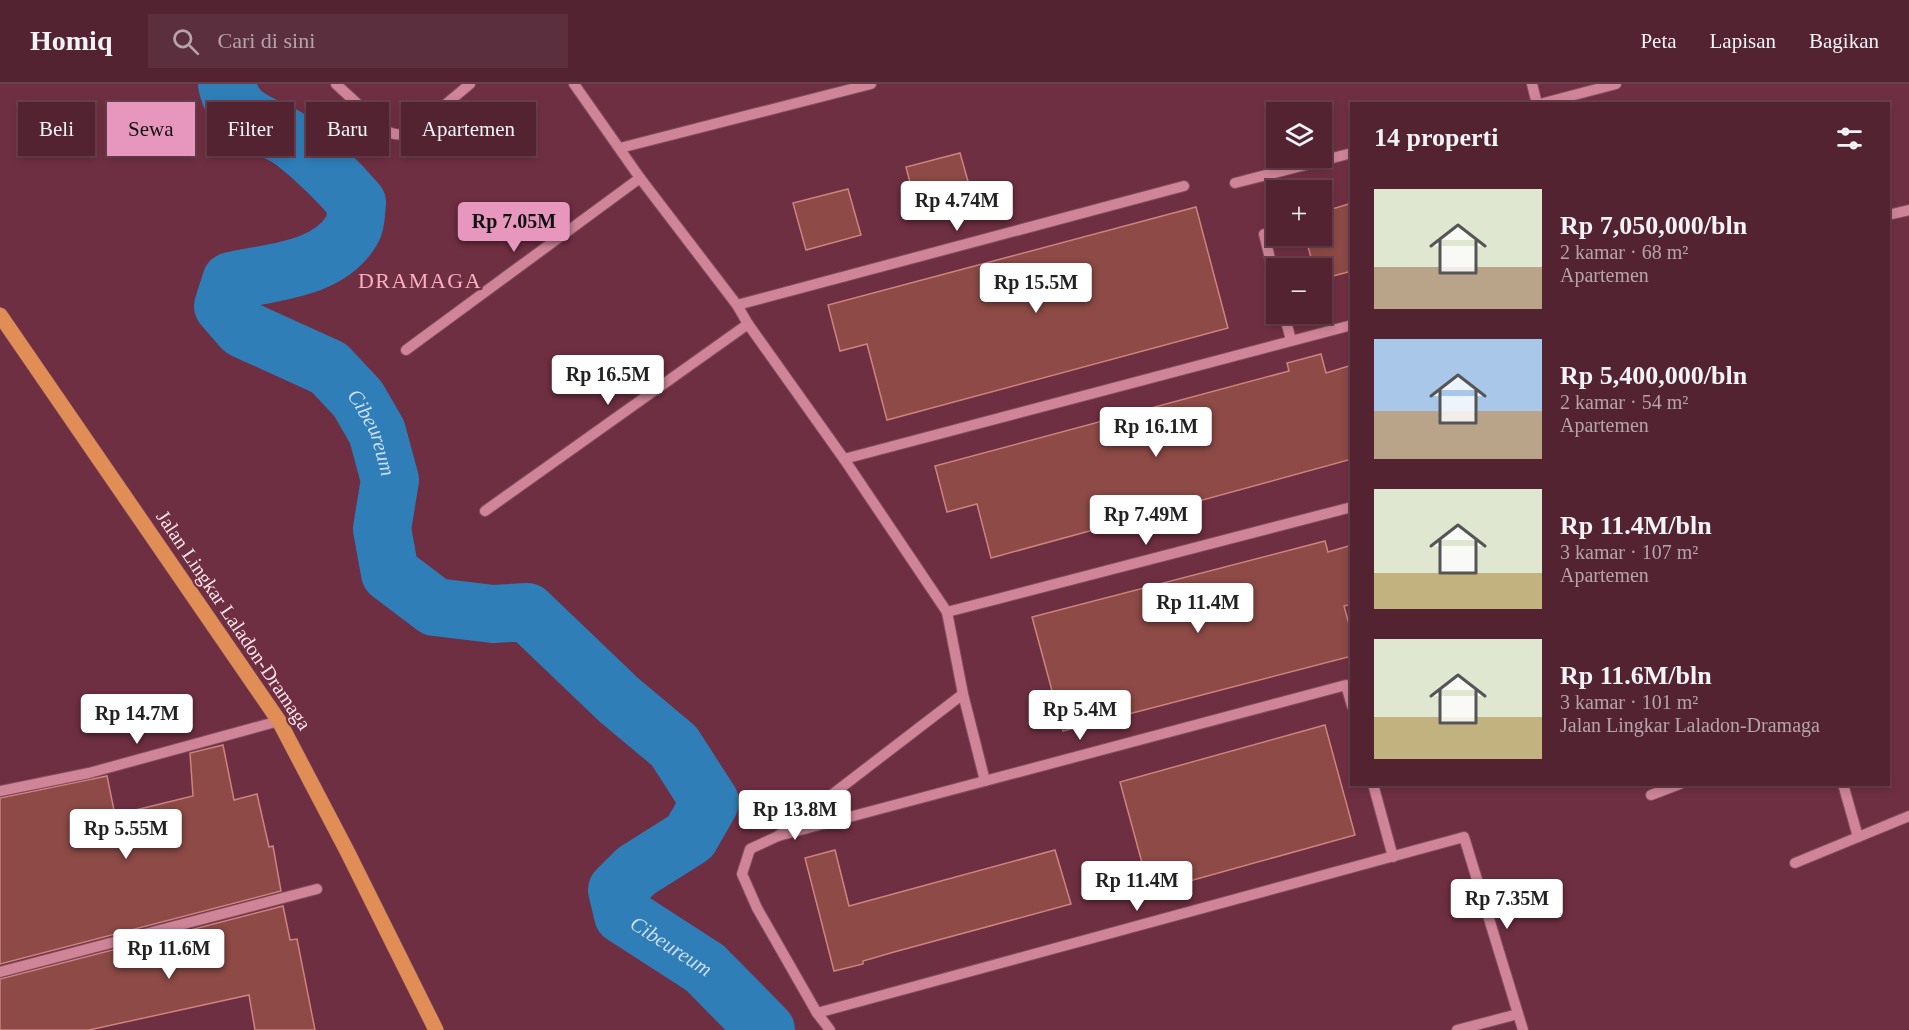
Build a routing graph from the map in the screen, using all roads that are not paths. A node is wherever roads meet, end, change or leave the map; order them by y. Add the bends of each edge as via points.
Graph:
1 (336, 84) edge
2 (471, 84) edge
3 (574, 84) edge
4 (871, 84) edge
5 (1532, 84) edge
6 (1616, 84) edge
7 (1537, 102) edge
8 (1546, 102) edge
9 (620, 148) junction
10 (1350, 154) edge
11 (640, 178) junction
12 (1235, 183) dead end
13 (1184, 186) dead end
14 (1909, 210) edge
15 (1890, 215) edge
16 (1264, 234) dead end
17 (1270, 258) edge
18 (737, 305) junction
19 (0, 315) edge
20 (748, 324) junction
21 (1287, 324) edge
22 (1350, 325) edge
23 (1291, 340) junction
24 (406, 350) dead end
25 (844, 459) junction
26 (1350, 508) edge
27 (484, 511) dead end
28 (947, 612) junction
29 (963, 694) junction
30 (1350, 699) edge
31 (279, 721) junction
32 (986, 781) junction
33 (1374, 786) edge
34 (1675, 786) edge
35 (1844, 786) edge
36 (0, 792) edge
37 (1651, 795) dead end
38 (1909, 816) edge
39 (778, 836) junction
40 (1858, 837) junction
41 (1393, 857) junction
42 (1795, 863) dead end
43 (316, 889) dead end
44 (0, 972) edge
45 (817, 1013) junction
46 (1518, 1014) junction
47 (436, 1030) edge
48 (830, 1030) edge
49 (1457, 1030) edge
50 (1523, 1030) edge

1 - 2 street via 396,135 415,130
3 - 9 street
4 - 9 street
5 - 7 street
6 - 8 street
9 - 11 street
10 - 12 street
11 - 18 street
11 - 24 street
13 - 18 street
14 - 15 street
16 - 17 street
18 - 20 street
19 - 31 main road, Jalan Lingkar Laladon-Dramaga
20 - 25 street
20 - 27 street
21 - 23 street
22 - 23 street
23 - 25 street
25 - 28 street
26 - 28 street
28 - 29 street
29 - 32 street
29 - 39 street
30 - 32 street via 1346,685
31 - 36 street via 89,773
31 - 47 main road, Jalan Lingkar Laladon-Dramaga
32 - 39 street
33 - 41 street
34 - 37 street
35 - 40 street
38 - 40 street
39 - 45 street via 750,849 742,874
40 - 42 street
41 - 45 street
41 - 46 street via 1464,837
43 - 44 street
45 - 48 street
46 - 49 street
46 - 50 street

